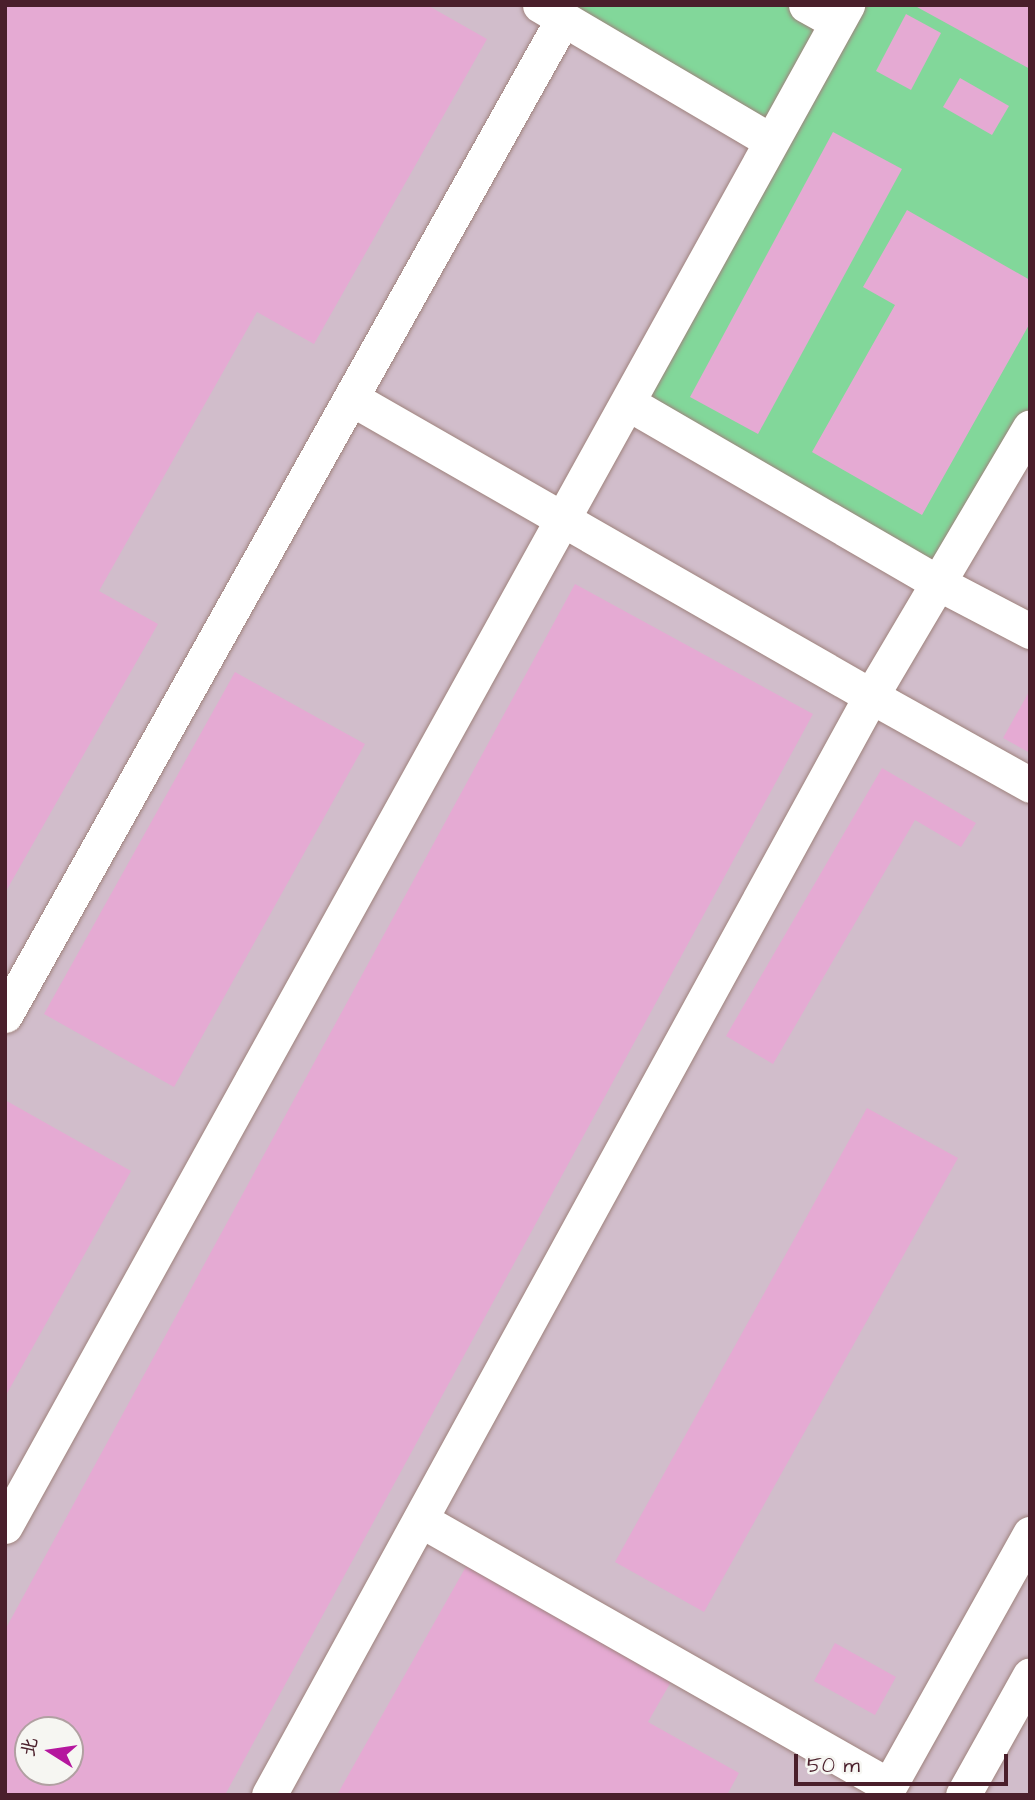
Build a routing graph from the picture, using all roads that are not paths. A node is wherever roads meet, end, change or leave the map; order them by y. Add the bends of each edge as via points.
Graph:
1 (806, 5) edge
2 (551, 12) edge
3 (842, 14) edge
4 (771, 141) junction
5 (351, 398) junction
6 (628, 403) junction
7 (1030, 427) edge
8 (562, 520) junction
9 (940, 584) junction
10 (1030, 631) edge
11 (871, 696) junction
12 (1030, 785) edge
13 (5, 1016) edge
14 (421, 1520) junction
15 (5, 1526) edge
16 (1030, 1534) edge
17 (1030, 1675) edge
18 (269, 1795) edge
19 (963, 1795) edge

1 - 3 street
2 - 4 street
2 - 5 street
3 - 4 street
4 - 6 street
5 - 8 street
5 - 13 street
6 - 8 street
6 - 9 street
7 - 9 street
8 - 11 street
8 - 15 street
9 - 10 street
9 - 11 street
11 - 12 street
11 - 14 street
14 - 16 street via 889,1786
14 - 18 street
17 - 19 street

